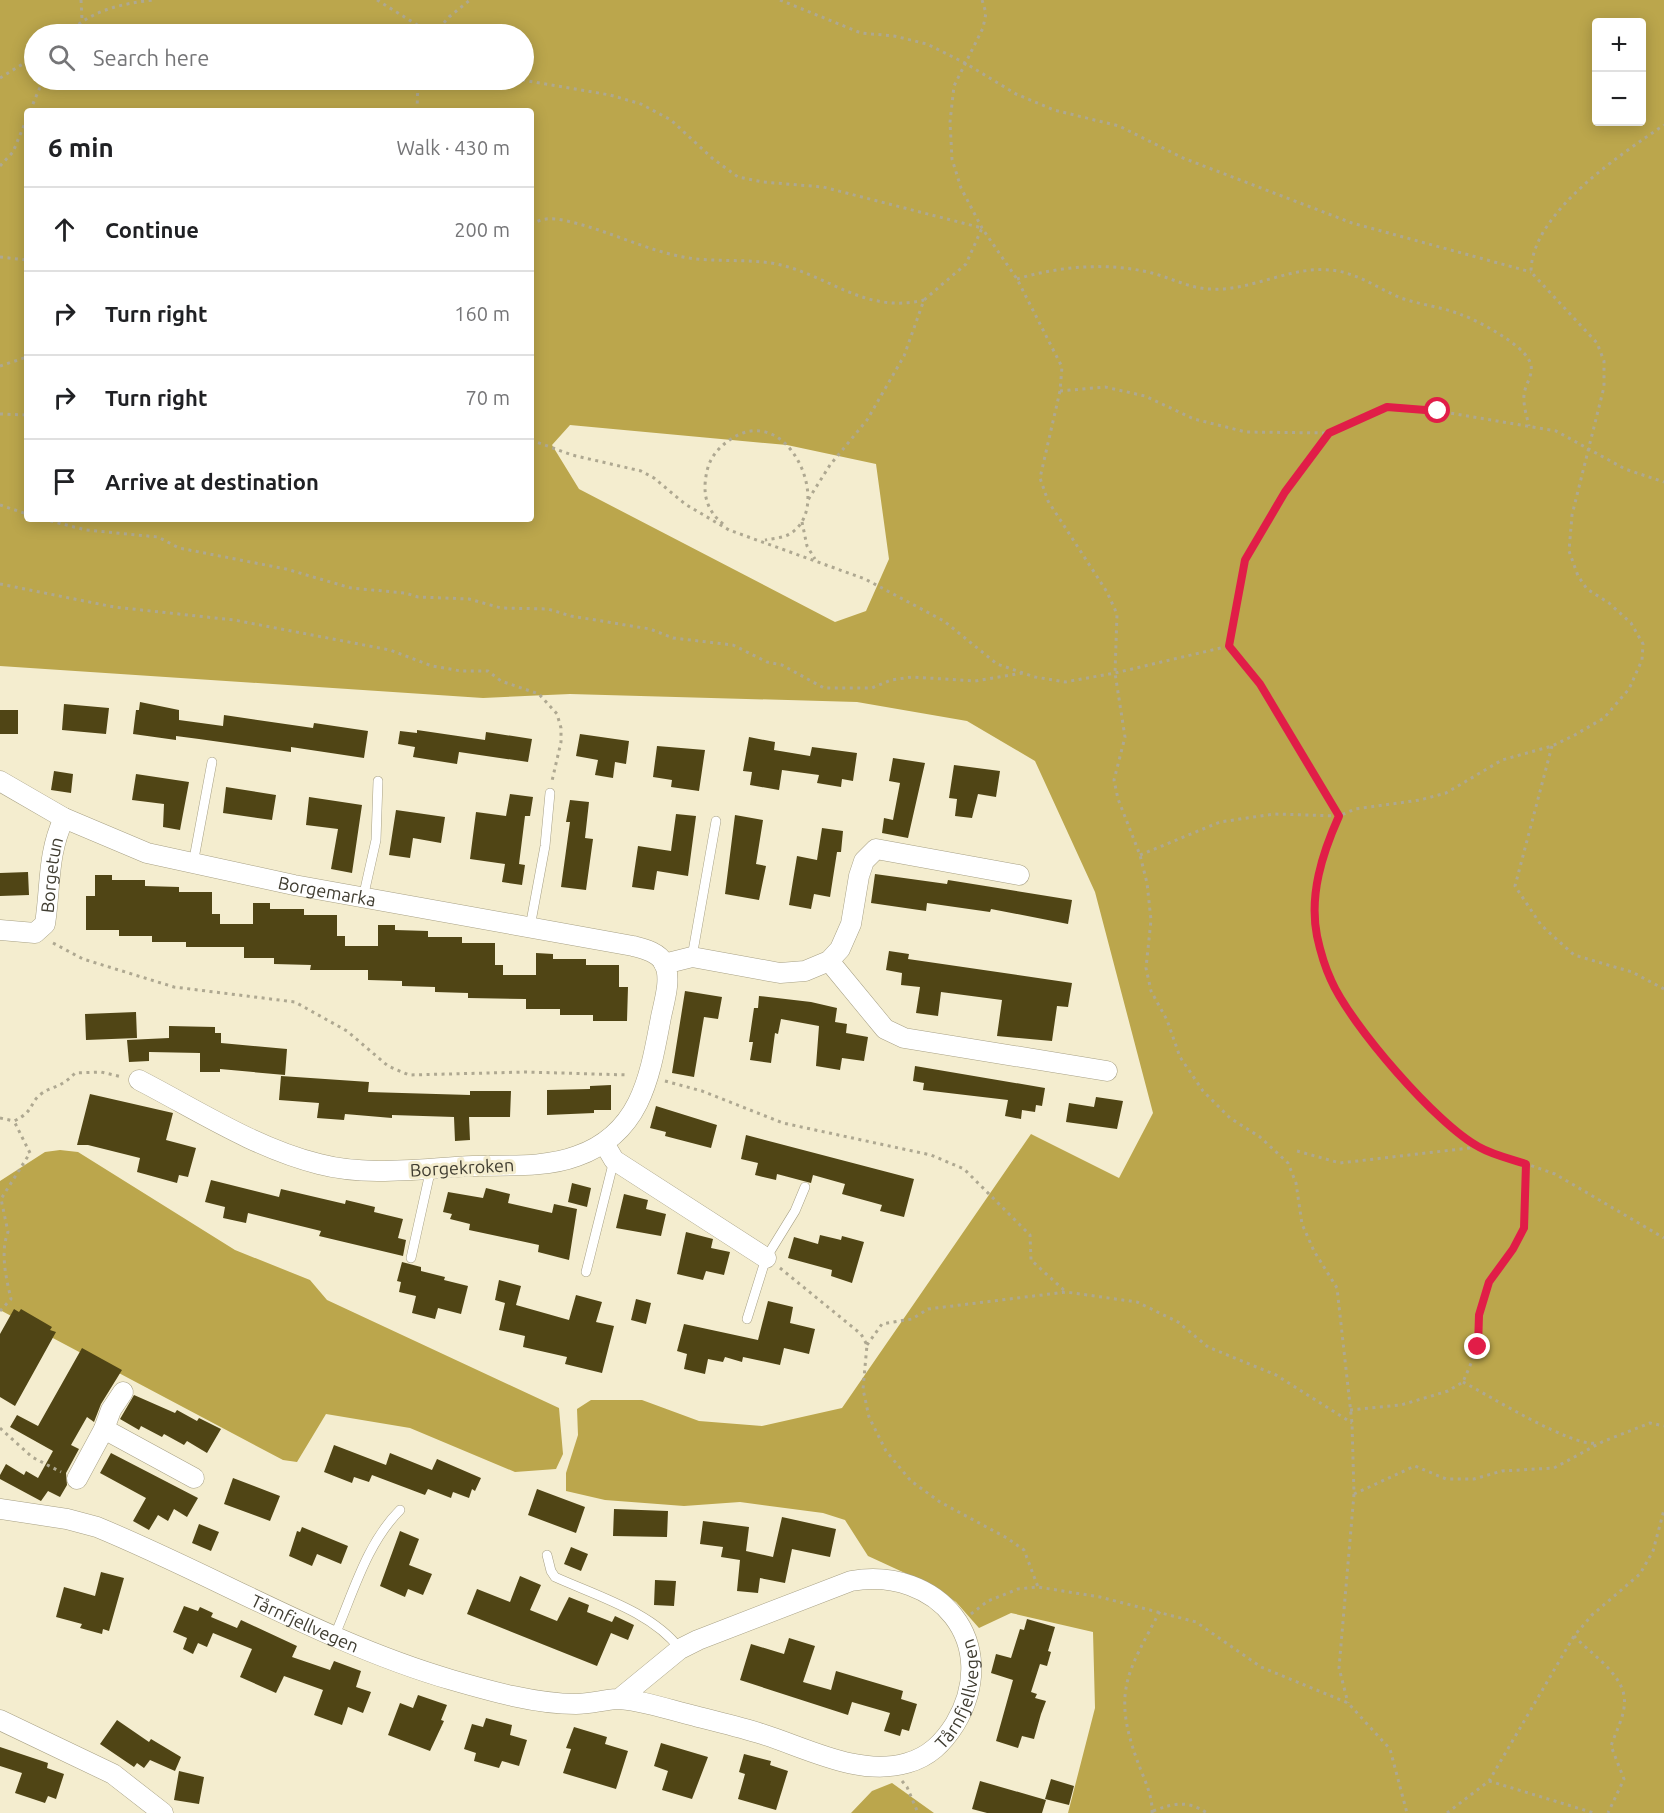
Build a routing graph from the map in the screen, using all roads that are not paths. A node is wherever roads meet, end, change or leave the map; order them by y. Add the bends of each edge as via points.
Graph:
1 (212, 762) dead end
2 (0, 781) edge
3 (378, 781) dead end
4 (550, 793) road end
5 (64, 818) junction
6 (716, 821) dead end
7 (193, 864) junction
8 (1019, 875) dead end
9 (363, 898) junction
10 (530, 927) junction
11 (0, 930) edge
12 (692, 957) junction
13 (829, 961) junction
14 (664, 964) junction
15 (1107, 1071) dead end
16 (138, 1080) road end
17 (604, 1143) junction
18 (614, 1161) junction
19 (431, 1168) junction
20 (805, 1187) dead end
21 (411, 1258) dead end
22 (766, 1258) junction
23 (586, 1272) dead end
24 (747, 1319) dead end
25 (123, 1392) dead end
26 (104, 1429) junction
27 (194, 1478) dead end
28 (76, 1479) road end
29 (0, 1509) edge
30 (399, 1510) dead end
31 (548, 1556) dead end
32 (334, 1637) junction
33 (680, 1649) junction
34 (619, 1699) junction
35 (0, 1720) edge
36 (163, 1813) edge

1 - 7 lane
2 - 5 street, Borgemarka
3 - 9 lane via 376,840
4 - 10 lane
5 - 7 street, Borgemarka via 147,853
5 - 11 street, Borgetun via 50,859 47,911 40,930
6 - 12 lane
7 - 9 street, Borgemarka
8 - 13 street via 876,849 864,861 851,924 840,949
9 - 10 street, Borgemarka
10 - 14 street, Borgemarka via 644,949
12 - 13 street via 780,973 805,971
12 - 14 street
13 - 15 street via 885,1029 904,1038
14 - 17 street, Borgekroken via 667,987 650,1077 626,1122
16 - 19 street, Borgekroken via 261,1144 320,1165 391,1170
17 - 18 street
17 - 19 street, Borgekroken via 577,1156 546,1163
18 - 22 street
18 - 23 lane
19 - 21 lane
20 - 22 lane
22 - 24 lane
25 - 26 street
26 - 27 street
26 - 28 street
29 - 32 street, Tårnfjellvegen via 97,1527
30 - 32 lane via 373,1545
31 - 33 lane via 555,1577 642,1618 668,1634
32 - 34 street, Tårnfjellvegen via 452,1680 506,1693 578,1704
33 - 34 street, Tårnfjellvegen
33 - 34 street, Tårnfjellvegen via 850,1581 875,1577 896,1580 931,1595 958,1624 973,1655 970,1687 949,1734 933,1752 889,1767 829,1757 761,1734
35 - 36 street via 112,1774

